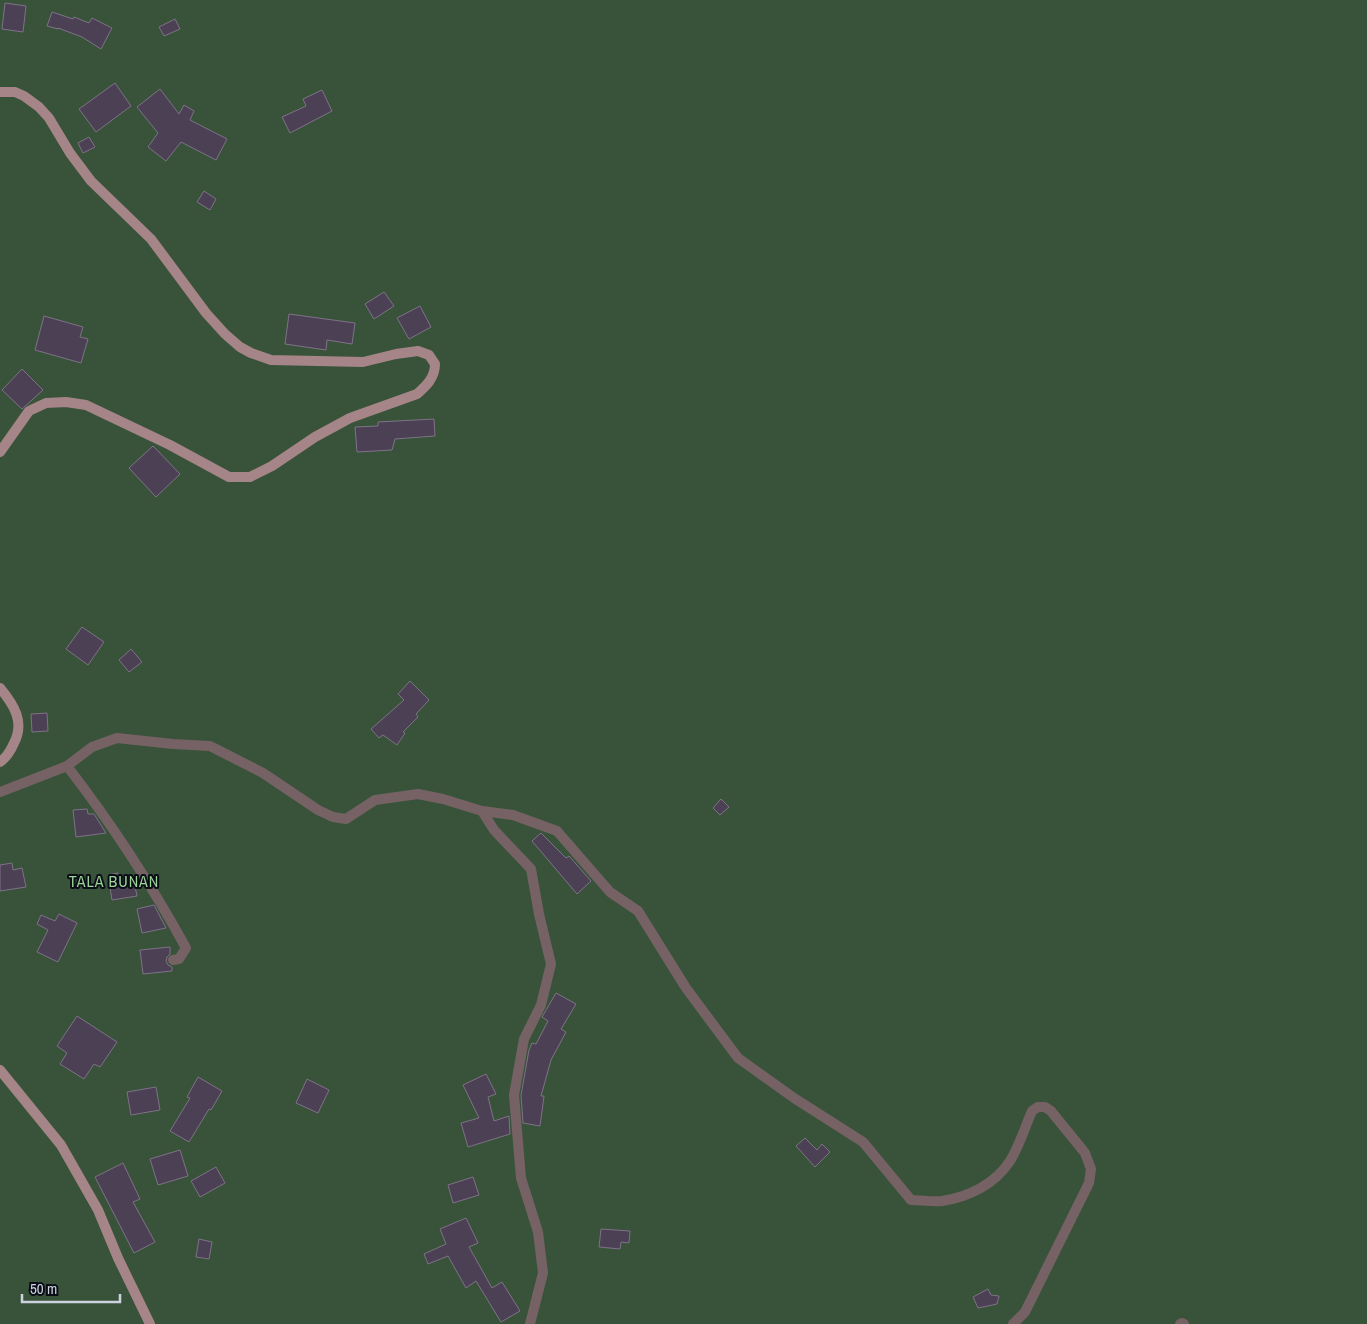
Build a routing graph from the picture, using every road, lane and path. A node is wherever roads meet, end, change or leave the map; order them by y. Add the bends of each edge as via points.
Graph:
1 (0, 92) edge
2 (0, 452) edge
3 (0, 688) edge
4 (0, 762) edge
5 (67, 766) junction
6 (0, 792) edge
7 (482, 811) junction
8 (174, 960) dead end
9 (0, 1070) edge
10 (150, 1324) edge
11 (530, 1324) edge
12 (1013, 1324) edge

1 - 2 main road via 15,92 39,107 91,181 151,239 206,313 240,347 271,360 363,362 418,351 429,355 435,364 433,376 417,394 350,418 250,477 224,474 86,405 66,402 46,403 29,411
3 - 4 main road via 17,713 19,732 12,749
5 - 6 street
5 - 7 street via 92,747 117,738 210,746 262,773 333,817 346,819 375,800 418,794
5 - 8 street via 95,802 166,911 186,948 179,959
7 - 11 street via 494,830 531,869 550,964 541,1005 524,1039 514,1095 521,1178 538,1232 543,1273
7 - 12 street via 513,815 558,831 610,892 638,910 686,988 738,1058 863,1142 911,1200 942,1201 987,1186 1011,1160 1032,1112 1038,1107 1051,1111 1085,1153 1091,1169 1089,1183 1026,1312
9 - 10 main road via 61,1145 98,1210

